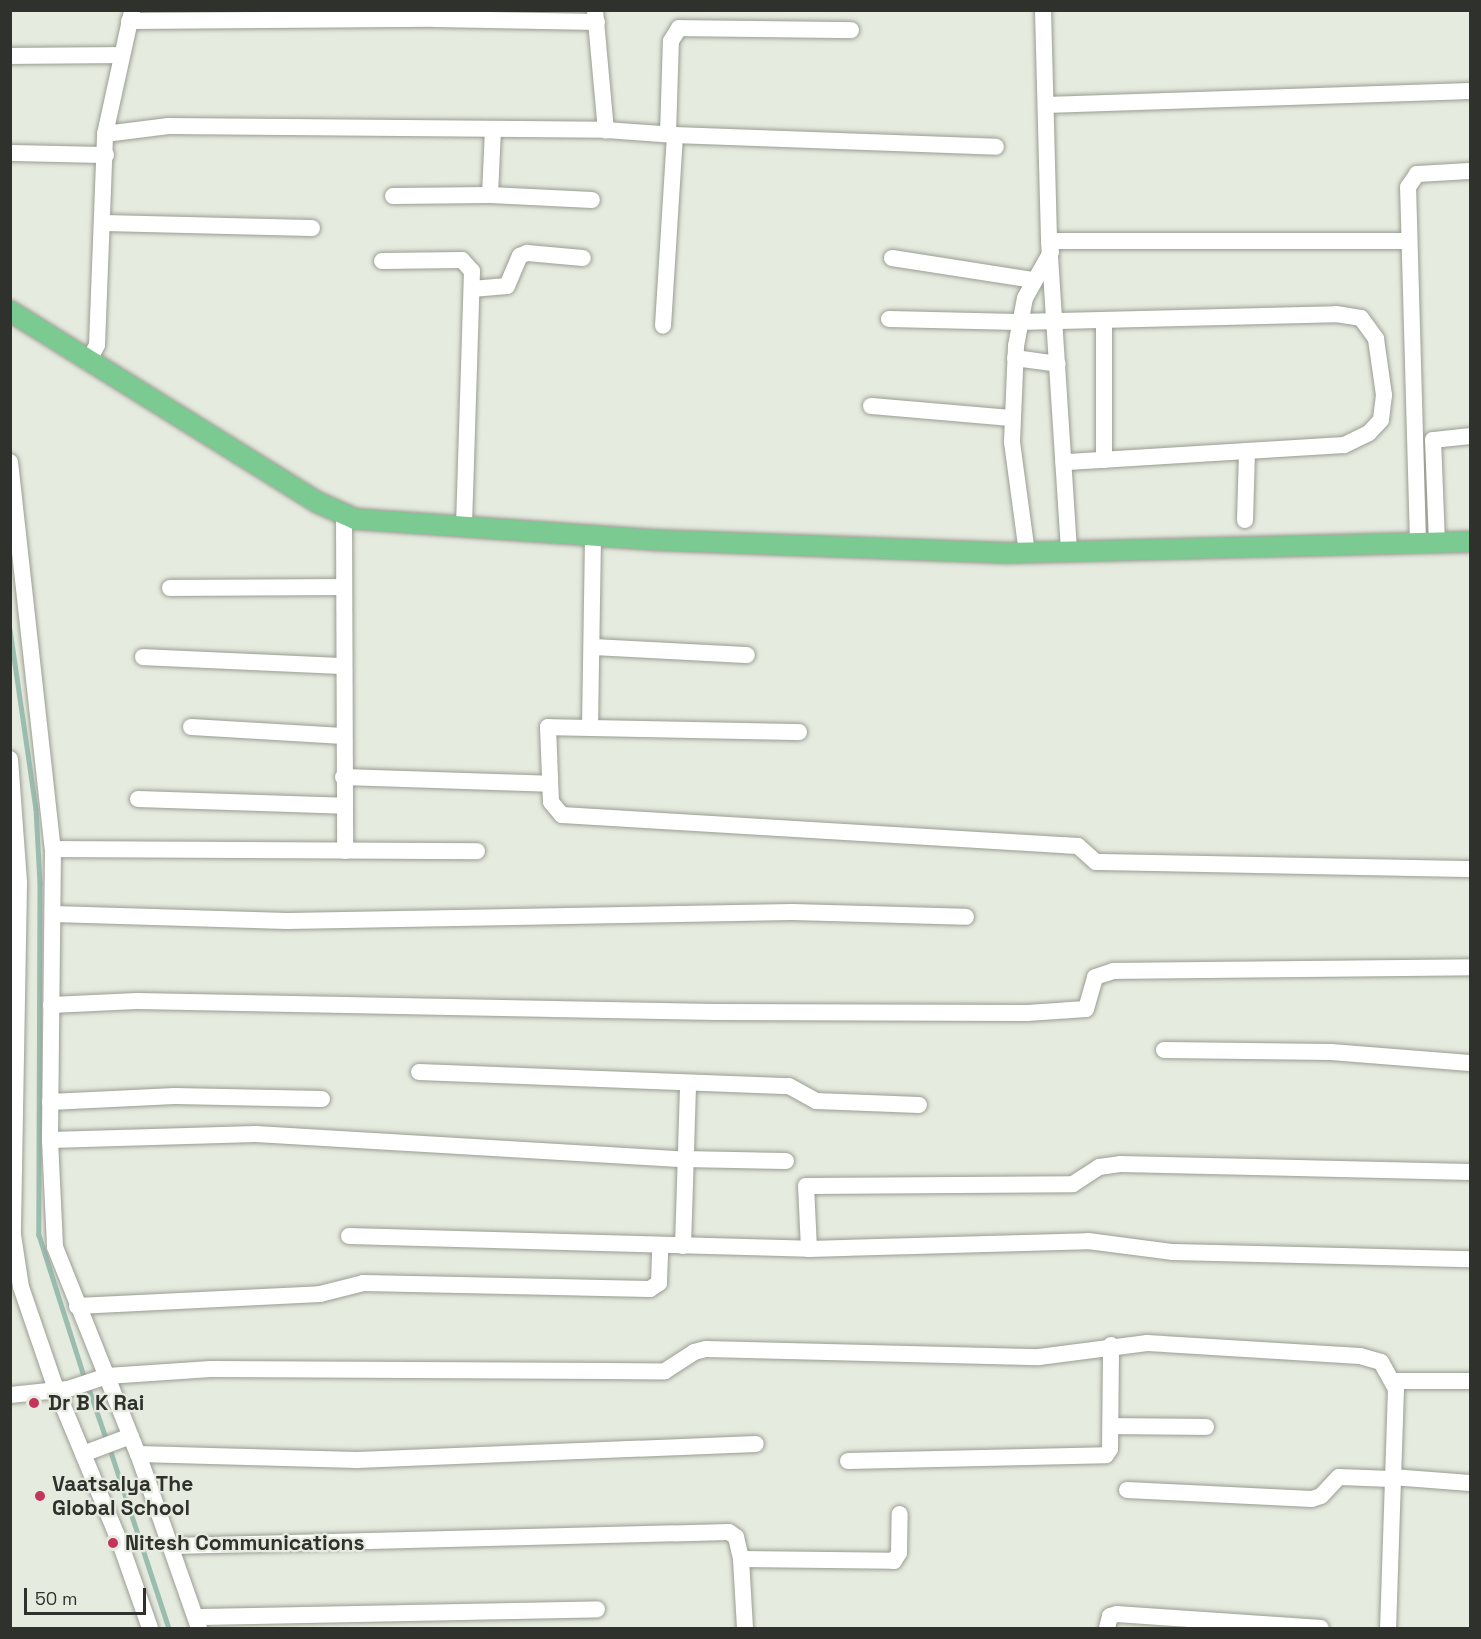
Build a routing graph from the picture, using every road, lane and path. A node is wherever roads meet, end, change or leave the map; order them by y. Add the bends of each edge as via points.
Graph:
1 (1043, 10) edge
2 (131, 16) edge
3 (596, 16) edge
4 (851, 30) dead end
5 (10, 56) edge
6 (121, 56) junction
7 (1470, 91) edge
8 (1046, 105) junction
9 (493, 129) junction
10 (606, 130) junction
11 (105, 134) junction
12 (671, 135) junction
13 (996, 147) dead end
14 (10, 153) edge
15 (106, 155) junction
16 (1470, 171) edge
17 (490, 195) junction
18 (393, 196) dead end
19 (592, 200) dead end
20 (102, 223) junction
21 (312, 228) dead end
22 (1409, 241) junction
23 (1050, 247) junction
24 (584, 258) dead end
25 (891, 258) dead end
26 (382, 261) dead end
27 (1032, 280) junction
28 (472, 289) junction
29 (10, 311) edge
30 (889, 319) dead end
31 (1104, 320) junction
32 (1055, 321) junction
33 (1018, 322) junction
34 (663, 326) dead end
35 (1015, 358) junction
36 (88, 362) junction
37 (1058, 364) junction
38 (871, 406) dead end
39 (1011, 418) junction
40 (1470, 436) edge
41 (1247, 451) junction
42 (1104, 460) junction
43 (10, 462) edge
44 (1064, 462) junction
45 (344, 514) junction
46 (1245, 520) dead end
47 (465, 528) junction
48 (593, 536) junction
49 (1470, 542) edge
50 (1428, 543) junction
51 (1070, 552) junction
52 (1028, 553) junction
53 (341, 587) junction
54 (170, 588) dead end
55 (592, 646) junction
56 (747, 655) dead end
57 (143, 657) dead end
58 (344, 666) junction
59 (191, 727) dead end
60 (590, 728) junction
61 (799, 732) dead end
62 (344, 736) junction
63 (11, 767) edge
64 (343, 777) junction
65 (549, 783) junction
66 (138, 799) dead end
67 (344, 806) junction
68 (53, 849) junction
69 (345, 851) junction
70 (477, 851) dead end
71 (1470, 869) edge
72 (15, 883) edge
73 (53, 914) junction
74 (966, 917) dead end
75 (1470, 967) edge
76 (51, 1005) junction
77 (1164, 1050) dead end
78 (1470, 1063) edge
79 (419, 1072) dead end
80 (688, 1083) junction
81 (322, 1099) dead end
82 (50, 1102) junction
83 (919, 1105) dead end
84 (50, 1140) junction
85 (683, 1159) junction
86 (786, 1161) dead end
87 (1470, 1172) edge
88 (349, 1236) dead end
89 (660, 1245) junction
90 (683, 1245) junction
91 (808, 1249) junction
92 (1470, 1259) edge
93 (76, 1306) junction
94 (1111, 1345) junction
95 (101, 1378) junction
96 (1393, 1381) junction
97 (1470, 1381) edge
98 (62, 1389) junction
99 (10, 1395) edge
100 (1111, 1426) junction
101 (1206, 1427) dead end
102 (127, 1437) junction
103 (756, 1444) dead end
104 (89, 1452) junction
105 (138, 1454) junction
106 (848, 1461) dead end
107 (1392, 1478) junction
108 (1470, 1483) edge
109 (1127, 1490) dead end
110 (900, 1514) dead end
111 (172, 1546) junction
112 (741, 1558) junction
113 (597, 1610) dead end
114 (198, 1623) edge
115 (1226, 1625) edge
116 (150, 1629) edge
117 (745, 1629) edge
118 (1107, 1629) edge
119 (1321, 1629) edge
120 (1388, 1629) edge

1 - 8 street
2 - 3 street
2 - 6 street
3 - 10 street
4 - 12 street via 679,28 671,41
5 - 6 street
6 - 11 street
7 - 8 street
8 - 23 street
9 - 10 street
9 - 11 street via 168,126
9 - 17 street
10 - 12 street
11 - 15 street
12 - 13 street
12 - 34 street
14 - 15 street
15 - 20 street
16 - 22 street via 1412,177 1408,187
17 - 18 street
17 - 19 street
20 - 21 street
20 - 36 street via 97,345
22 - 23 street
22 - 50 street
23 - 27 street
23 - 32 street
24 - 28 street via 527,253 520,256 507,286
25 - 27 street
26 - 28 street via 462,260 472,271
27 - 33 street
28 - 47 street
29 - 36 main road
30 - 33 street
31 - 32 street
31 - 41 street via 1336,314 1361,318 1376,339 1379,353 1384,410 1377,427 1344,445
31 - 42 street
32 - 33 street
32 - 37 street
33 - 35 street
35 - 37 street
35 - 39 street
36 - 45 main road via 317,502
37 - 44 street
38 - 39 street
39 - 52 street via 1013,467
40 - 50 street via 1433,440
41 - 42 street
41 - 46 street
42 - 44 street
43 - 68 street
44 - 51 street
45 - 47 main road via 355,519
45 - 53 street
47 - 48 main road
48 - 52 main road
48 - 55 street
49 - 50 main road
50 - 51 main road
51 - 52 main road
53 - 54 street
53 - 58 street
55 - 56 street
55 - 60 street
57 - 58 street
58 - 62 street
59 - 62 street
60 - 61 street
60 - 65 street via 548,727
62 - 64 street
63 - 72 street
64 - 65 street
64 - 67 street
65 - 71 street via 553,809 562,816 1078,846 1096,862
66 - 67 street
67 - 69 street
68 - 69 street
68 - 73 street
69 - 70 street
72 - 98 street via 14,1235 21,1287
73 - 74 street via 287,921 792,912
73 - 76 street
75 - 76 street via 1113,971 1095,977 1086,1009 1027,1013 716,1012 149,1001
76 - 82 street
77 - 78 street via 1331,1052
79 - 80 street
80 - 83 street via 789,1086 816,1101
80 - 85 street
81 - 82 street via 175,1096
82 - 84 street
84 - 85 street via 256,1134
84 - 93 street via 55,1247
85 - 86 street
85 - 90 street
87 - 91 street via 1120,1164 1099,1167 1073,1184 806,1186
88 - 89 street
89 - 90 street
89 - 93 street via 659,1283 650,1289 363,1283 320,1294
90 - 91 street
91 - 92 street via 1088,1241 1173,1252
93 - 95 street
94 - 95 street via 1039,1357 706,1349 694,1352 665,1371 211,1370
94 - 96 street via 1174,1344 1360,1356 1381,1362
94 - 100 street
95 - 98 street
95 - 102 street
96 - 97 street
96 - 107 street via 1397,1402
98 - 99 street
98 - 104 street
100 - 101 street
100 - 106 street via 1109,1452 1102,1456
102 - 104 street
102 - 105 street
103 - 105 street via 357,1460
104 - 116 street
105 - 111 street
107 - 108 street
107 - 109 street via 1340,1478 1321,1496 1312,1498
107 - 120 street
110 - 112 street via 899,1553 894,1561
111 - 112 street via 722,1532 736,1537
111 - 114 street
112 - 117 street
113 - 114 street
115 - 118 street via 1117,1614 1110,1616
115 - 119 street

